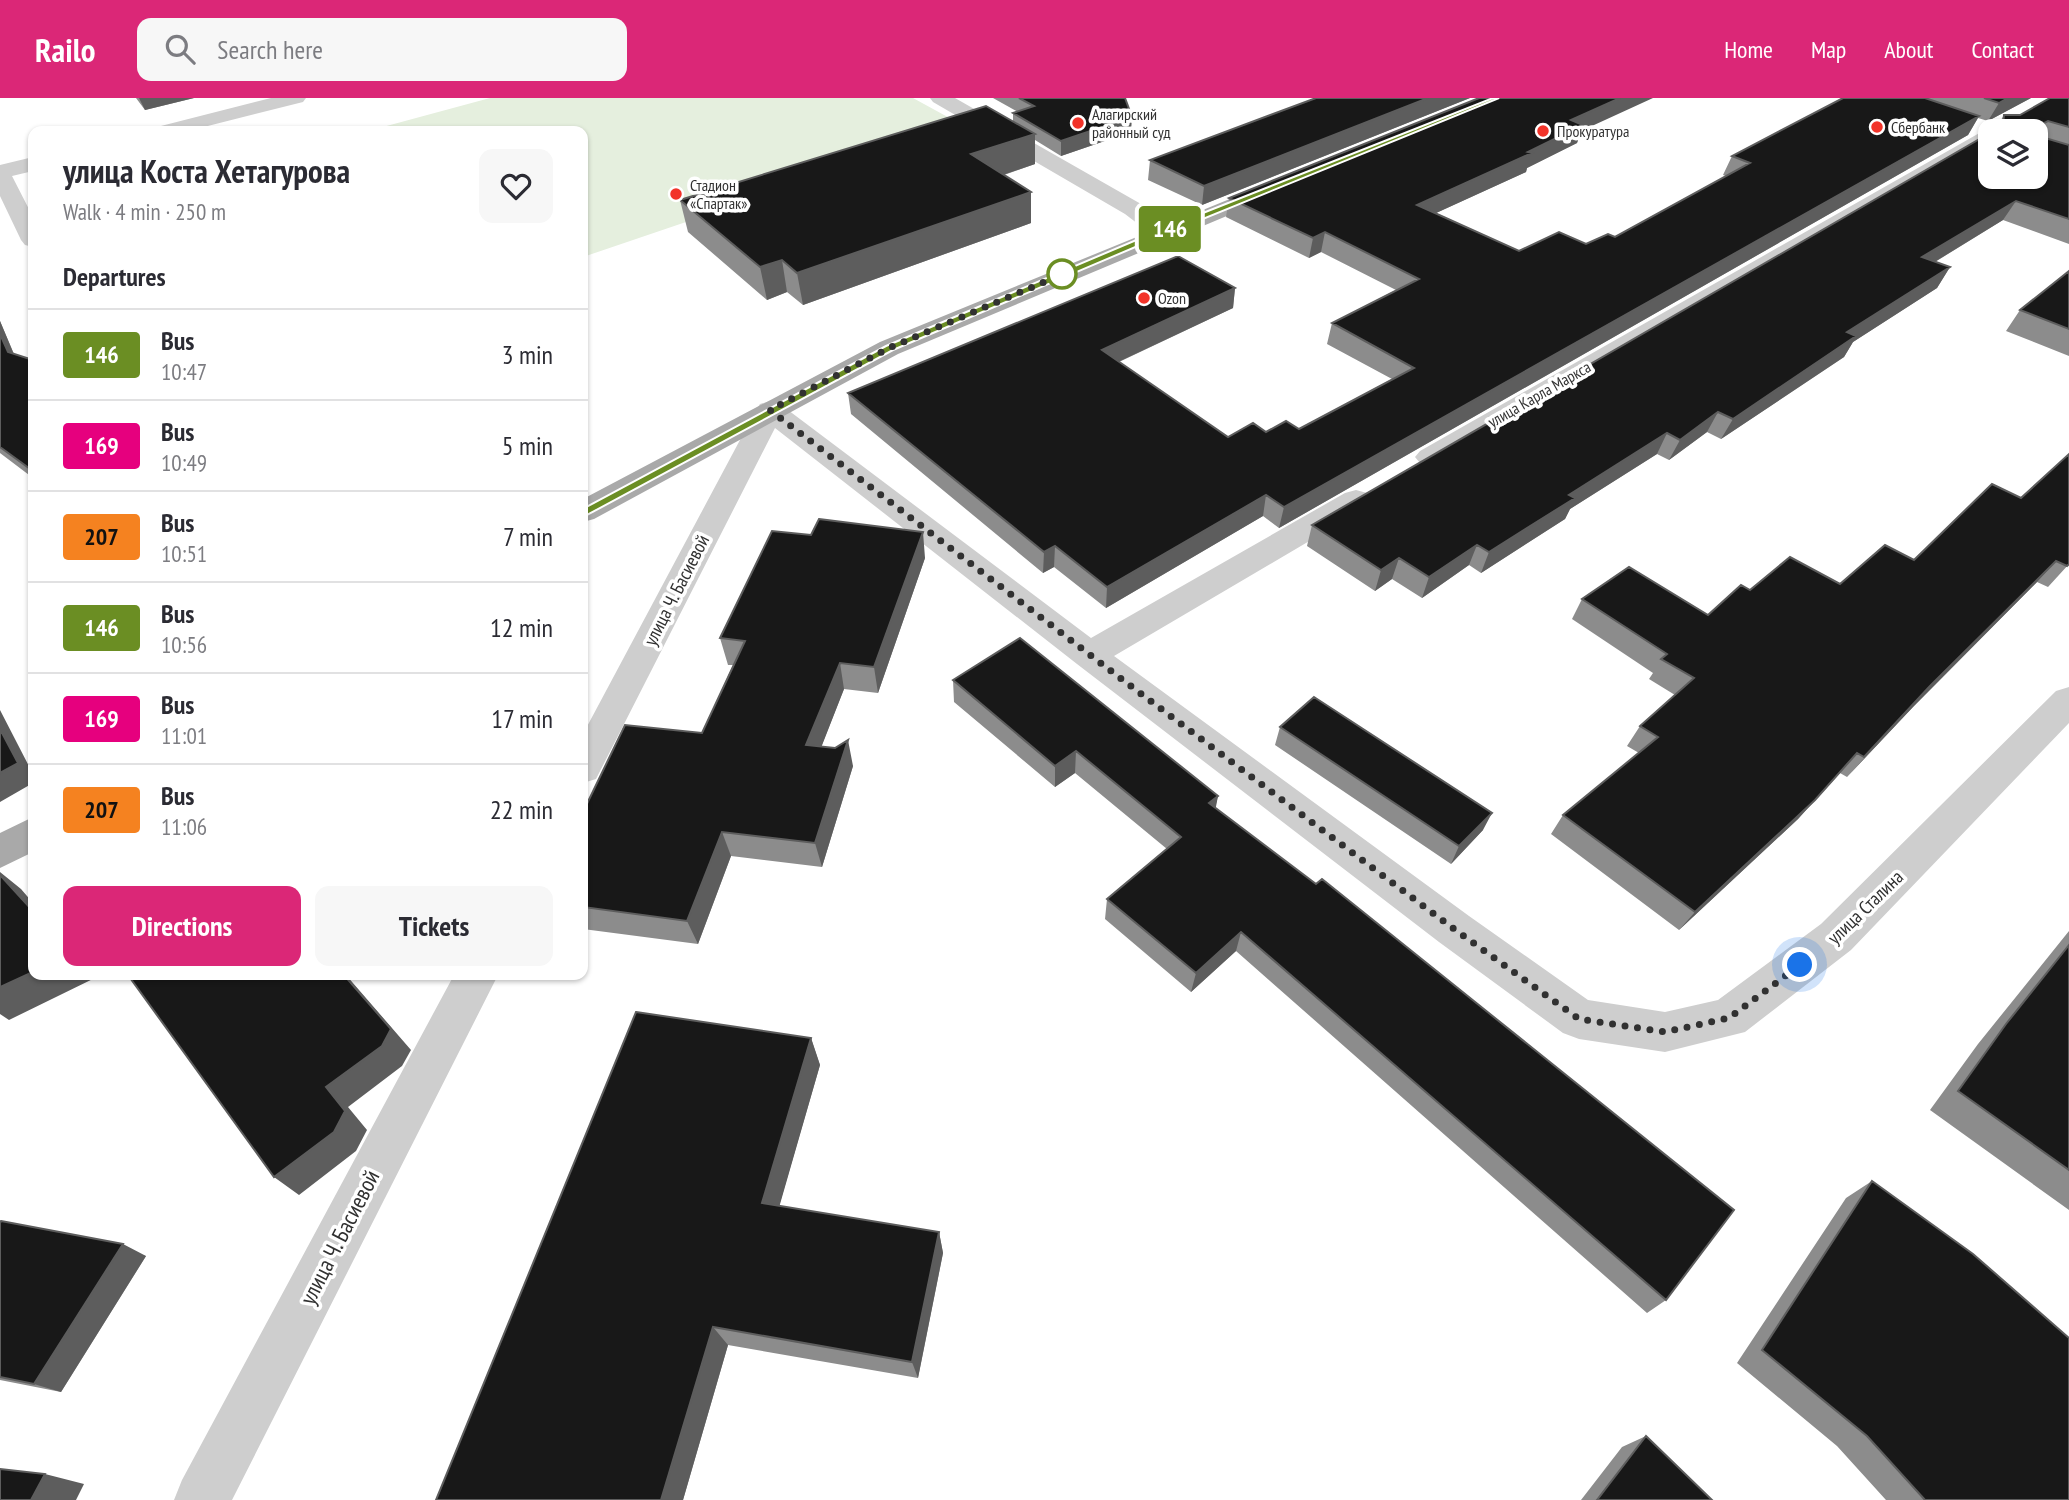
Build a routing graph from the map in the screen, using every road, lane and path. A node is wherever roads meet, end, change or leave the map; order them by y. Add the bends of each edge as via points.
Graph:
1 (296, 98) edge
2 (940, 98) edge
3 (184, 126) edge
4 (1978, 135) edge
5 (28, 165) edge
6 (0, 173) edge
7 (1291, 181) edge
8 (28, 230) edge
9 (1163, 232) junction
10 (770, 410) junction
11 (1413, 467) edge
12 (1377, 488) edge
13 (588, 506) edge
14 (1089, 655) junction
15 (2069, 700) edge
16 (588, 759) edge
17 (28, 836) edge
18 (0, 852) edge
19 (473, 980) edge
20 (202, 1500) edge

1 - 3 street
2 - 9 street via 1133,209
4 - 11 street, улица Карла Маркса
5 - 6 street
6 - 8 street
7 - 9 main road
9 - 10 main road via 889,348
10 - 13 main road
10 - 14 street, улица Сталина
10 - 16 street, улица Ч. Басиевой
12 - 14 street
14 - 15 street, улица Сталина via 1579,1019 1665,1032 1729,1018 1836,937
17 - 18 main road
19 - 20 street, улица Ч. Басиевой

